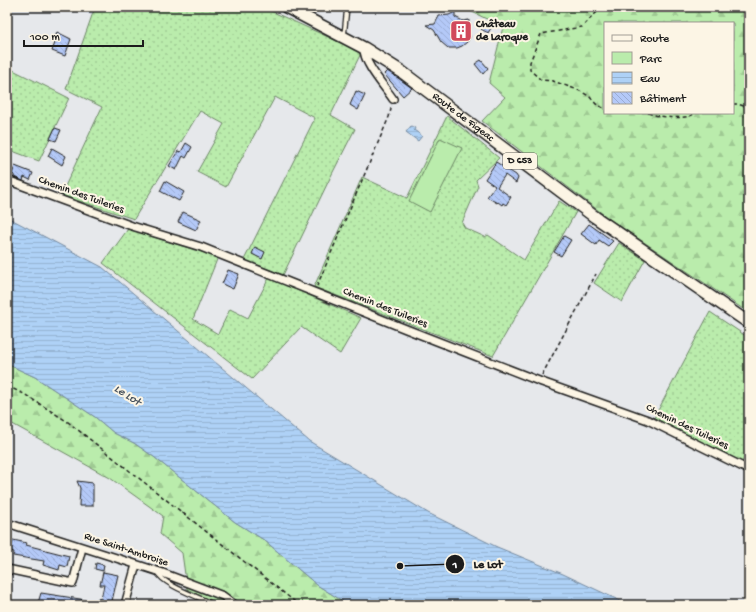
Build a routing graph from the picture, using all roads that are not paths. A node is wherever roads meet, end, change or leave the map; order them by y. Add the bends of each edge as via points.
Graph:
1 (286, 7) edge
2 (347, 7) edge
3 (344, 37) junction
4 (364, 48) junction
5 (393, 99) road end
6 (7, 180) edge
7 (749, 323) edge
8 (749, 470) edge
9 (7, 523) edge
10 (82, 548) junction
11 (136, 565) junction
12 (7, 568) edge
13 (157, 571) junction
14 (125, 605) edge
15 (214, 605) edge
16 (235, 605) edge

1 - 3 main road, Route de Figeac / D 653
2 - 3 lane
3 - 4 main road, Route de Figeac / D 653
4 - 5 street via 372,70
4 - 7 main road, Route de Figeac / D 653 via 402,72 594,217
6 - 8 street, Chemin des Tuileries via 132,226 201,246 539,381 648,420
9 - 10 street, Rue Saint-Ambroise
10 - 11 street, Rue Saint-Ambroise
10 - 12 street via 73,583
11 - 13 street, Rue Saint-Ambroise
11 - 14 street
13 - 15 lane via 160,577 181,590
13 - 16 street, Rue Saint-Ambroise via 223,596

